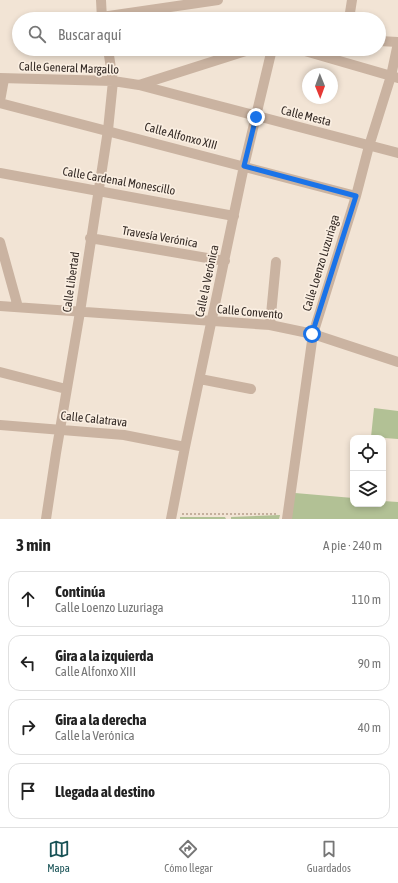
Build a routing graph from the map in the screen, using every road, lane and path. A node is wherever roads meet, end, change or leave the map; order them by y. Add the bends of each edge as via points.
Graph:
1 (101, 0) edge
2 (218, 0) edge
3 (352, 0) edge
4 (102, 12) edge
5 (141, 12) edge
6 (350, 12) edge
7 (386, 42) edge
8 (398, 43) edge
9 (109, 56) edge
10 (230, 56) edge
11 (270, 56) edge
12 (322, 56) edge
13 (394, 77) edge
14 (2, 79) edge
15 (113, 80) junction
16 (139, 85) junction
17 (0, 102) edge
18 (256, 117) junction
19 (108, 130) junction
20 (369, 146) junction
21 (398, 153) edge
22 (244, 166) junction
23 (0, 173) edge
24 (98, 191) junction
25 (356, 196) junction
26 (234, 216) junction
27 (90, 238) junction
28 (0, 242) edge
29 (225, 261) junction
30 (276, 262) dead end
31 (0, 306) edge
32 (18, 307) junction
33 (80, 312) junction
34 (211, 322) junction
35 (270, 325) junction
36 (312, 334) junction
37 (398, 362) edge
38 (0, 372) edge
39 (200, 379) junction
40 (66, 389) junction
41 (251, 389) dead end
42 (0, 425) edge
43 (60, 429) junction
44 (185, 447) junction
45 (172, 517) edge
46 (287, 517) edge
47 (46, 519) edge

1 - 4 street
2 - 5 street
3 - 6 street
7 - 8 street
8 - 13 street, Calle Loenzo Luzuriaga
9 - 15 street, Calle Libertad
10 - 16 street, Calle General Margallo
11 - 18 street, Calle la Verónica
12 - 13 street
13 - 20 street, Calle Loenzo Luzuriaga
14 - 15 street, Calle General Margallo
14 - 17 street
15 - 16 street, Calle General Margallo
15 - 19 street, Calle Libertad
16 - 18 street, Calle Mesta
17 - 19 street, Calle Alfonxo XIII
18 - 20 street, Calle Mesta
18 - 22 street, Calle la Verónica
19 - 22 street, Calle Alfonxo XIII
19 - 24 street, Calle Libertad
20 - 21 street, Calle Mesta
20 - 25 street, Calle Loenzo Luzuriaga
22 - 25 street, Calle Alfonxo XIII
22 - 26 street, Calle la Verónica
23 - 24 street, Calle Cardenal Monescillo
24 - 26 street, Calle Cardenal Monescillo
24 - 27 street, Calle Libertad
25 - 36 street, Calle Loenzo Luzuriaga
26 - 29 street, Calle la Verónica
27 - 29 street, Travesía Verónica
27 - 33 street, Calle Libertad
28 - 32 street
29 - 34 street, Calle la Verónica
30 - 35 street
31 - 32 street, Calle Convento
32 - 33 street, Calle Convento
33 - 34 street, Calle Convento
33 - 40 street, Calle Libertad
34 - 35 street, Calle Convento
34 - 39 street, Calle la Verónica
35 - 36 street, Calle Convento
36 - 37 street, Calle Convento
36 - 46 street, Calle Loenzo Luzuriaga
38 - 40 street
39 - 41 street
39 - 44 street, Calle la Verónica
40 - 43 street, Calle Libertad
42 - 43 street, Calle Calatrava
43 - 44 street, Calle Calatrava via 124,435
43 - 47 street, Calle Libertad
44 - 45 street, Calle la Verónica
45 - 46 path

